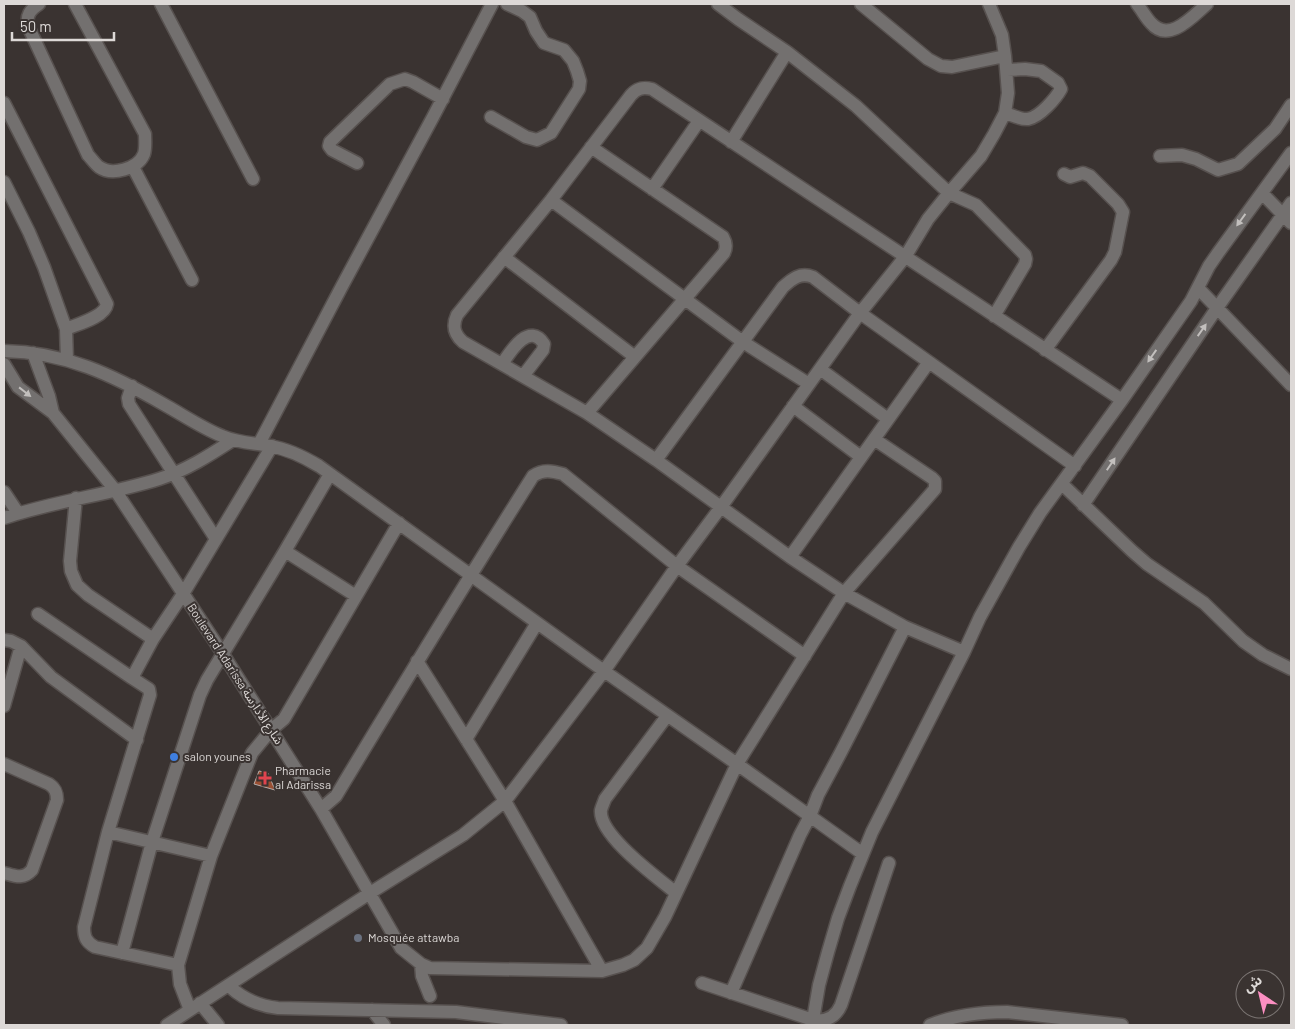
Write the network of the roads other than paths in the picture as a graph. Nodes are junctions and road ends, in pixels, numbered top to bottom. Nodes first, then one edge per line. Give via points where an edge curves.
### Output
1 (39, 4) edge
2 (75, 4) edge
3 (161, 4) edge
4 (492, 4) edge
5 (507, 4) edge
6 (718, 4) edge
7 (861, 4) edge
8 (989, 4) edge
9 (1137, 4) edge
10 (1207, 4) edge
11 (787, 52) junction
12 (1006, 56) junction
13 (1007, 70) junction
14 (443, 98) junction
15 (4, 103) edge
16 (1291, 105) edge
17 (1005, 113) junction
18 (491, 117) dead end
19 (700, 121) junction
20 (731, 142) junction
21 (591, 147) junction
22 (1291, 153) edge
23 (1160, 156) dead end
24 (357, 164) dead end
25 (133, 166) junction
26 (1064, 174) dead end
27 (253, 179) dead end
28 (4, 182) edge
29 (652, 189) junction
30 (949, 193) junction
31 (1262, 193) junction
32 (551, 200) junction
33 (1291, 203) edge
34 (1287, 218) edge
35 (504, 257) junction
36 (905, 257) junction
37 (192, 280) dead end
38 (1198, 288) junction
39 (685, 299) junction
40 (1217, 308) junction
41 (860, 312) junction
42 (994, 316) junction
43 (66, 329) junction
44 (743, 342) junction
45 (4, 350) edge
46 (1045, 350) junction
47 (33, 353) junction
48 (635, 357) junction
49 (67, 360) junction
50 (929, 362) junction
51 (4, 364) edge
52 (502, 364) junction
53 (820, 369) junction
54 (523, 376) junction
55 (809, 384) junction
56 (1291, 385) edge
57 (132, 386) junction
58 (1122, 400) junction
59 (793, 406) junction
60 (53, 412) junction
61 (587, 413) junction
62 (888, 419) junction
63 (874, 439) junction
64 (233, 440) junction
65 (259, 444) junction
66 (272, 446) junction
67 (861, 457) junction
68 (656, 460) junction
69 (1075, 466) junction
70 (173, 473) junction
71 (330, 474) junction
72 (1062, 484) junction
73 (115, 490) junction
74 (4, 492) edge
75 (76, 498) junction
76 (1084, 505) junction
77 (721, 507) junction
78 (18, 513) junction
79 (4, 518) edge
80 (399, 523) junction
81 (216, 539) junction
82 (285, 551) junction
83 (790, 557) junction
84 (677, 566) junction
85 (470, 575) junction
86 (844, 593) junction
87 (183, 594) junction
88 (356, 596) junction
89 (38, 614) dead end
90 (537, 623) junction
91 (905, 627) junction
92 (153, 639) junction
93 (4, 640) edge
94 (21, 646) junction
95 (964, 652) junction
96 (223, 654) junction
97 (805, 656) junction
98 (417, 661) junction
99 (1291, 670) edge
100 (604, 671) junction
101 (132, 678) junction
102 (4, 706) edge
103 (667, 716) junction
104 (272, 730) junction
105 (466, 739) junction
106 (136, 740) junction
107 (4, 764) edge
108 (737, 764) junction
109 (505, 801) junction
110 (322, 809) junction
111 (810, 816) junction
112 (108, 832) junction
113 (152, 842) junction
114 (863, 854) junction
115 (212, 856) junction
116 (890, 863) dead end
117 (4, 873) edge
118 (370, 893) junction
119 (676, 893) junction
120 (122, 953) junction
121 (421, 964) junction
122 (178, 966) junction
123 (602, 971) junction
124 (702, 984) dead end
125 (229, 986) junction
126 (731, 993) junction
127 (430, 996) dead end
128 (195, 1006) junction
129 (372, 1010) junction
130 (813, 1020) junction
131 (167, 1025) edge
132 (218, 1025) edge
133 (384, 1025) edge
134 (561, 1025) edge
135 (930, 1025) edge
136 (1122, 1025) edge

1 - 25 street via 27,18 28,26 88,154 107,171
2 - 25 street via 144,134 144,154
3 - 27 street
4 - 14 street
5 - 18 street via 530,18 544,43 564,50 573,61 580,81 579,89 551,133 537,140
6 - 11 street
7 - 12 street via 941,66 952,67
8 - 12 street via 1002,35
9 - 10 street via 1152,25 1162,31 1176,29
11 - 20 street
11 - 30 street via 856,106
12 - 13 street
13 - 17 street
13 - 17 street via 1040,71 1058,83 1061,89 1040,114 1029,119
14 - 24 street via 405,78 390,84 330,142 332,150
14 - 65 street
15 - 43 street via 107,304 98,316
16 - 23 street via 1275,129 1238,164 1218,170 1182,155
17 - 30 street via 981,156
19 - 20 street
19 - 21 street via 652,89 638,89
19 - 29 street
20 - 36 street
21 - 29 street
21 - 32 street
22 - 31 street
25 - 37 street
26 - 46 street via 1070,177 1083,173 1090,176 1123,212 1116,252
28 - 43 street via 44,267
29 - 39 street via 726,243 724,253
30 - 36 street via 928,219
30 - 42 street via 976,205 1025,255 1026,264
31 - 34 street
31 -> 38 street via 1209,266
32 - 35 street
32 - 39 street
33 - 34 street
34 - 40 street
35 - 48 street
35 - 52 street via 457,315 454,327 463,342
36 - 41 street
36 - 42 street
38 - 40 street
38 -> 58 street
39 - 44 street
39 - 48 street
40 - 56 street
76 -> 40 street
41 - 44 street via 813,277 801,275 783,287
41 - 50 street
41 - 53 street
42 - 46 street
43 - 49 street
44 - 55 street
44 - 68 street
45 - 47 street
46 - 58 street
47 - 49 street
47 - 60 street, Boulevard Adarissa شارع الأدارسة
48 - 61 street
49 - 57 street
50 - 62 street
50 - 69 street
51 -> 60 street, Boulevard Adarissa شارع الأدارسة via 18,387
52 - 54 street
52 - 54 street via 523,338 528,336 542,340 543,350
53 - 55 street
53 - 62 street
54 - 61 street
55 - 59 street
57 - 64 street
57 - 70 street via 128,401
58 - 69 street
59 - 67 street
59 - 77 street
60 - 73 street, Boulevard Adarissa شارع الأدارسة
61 - 68 street
62 - 63 street
63 - 67 street
63 - 86 street via 932,478 935,489
64 - 65 street
64 - 70 street
65 - 66 street
66 - 71 street via 308,460
66 - 81 street
67 - 83 street
68 - 77 street
69 - 72 street
70 - 73 street
70 - 81 street
71 - 80 street
71 - 82 street
72 - 76 street
72 - 95 street via 1019,547
73 - 75 street
73 - 87 street, Boulevard Adarissa شارع الأدارسة
74 - 78 street
75 - 78 street
75 - 92 street via 70,562 76,585
76 - 99 street via 1132,551 1204,603 1243,641
77 - 83 street
77 - 84 street
78 - 79 street
80 - 85 street
80 - 88 street
81 - 87 street
82 - 88 street
82 - 96 street
83 - 86 street
84 - 85 street via 563,474 545,471 534,476
84 - 97 street
84 - 100 street
85 - 90 street
85 - 98 street
86 - 91 street
86 - 97 street
87 - 92 street
87 - 96 street, Boulevard Adarissa شارع الأدارسة
88 - 104 street via 284,719
89 - 101 street
90 - 100 street
90 - 105 street
91 - 95 street
91 - 111 street
92 - 101 street
93 - 94 street
94 - 102 street
94 - 106 street via 51,677
95 - 114 street
96 - 104 street, Boulevard Adarissa شارع الأدارسة
96 - 113 street via 200,695
97 - 108 street
98 - 105 street
98 - 110 street via 336,796
100 - 103 street
100 - 109 street
101 - 106 street via 149,689 150,695
103 - 108 street
103 - 119 street via 605,798 601,810 603,822 612,836 638,863
104 - 110 street, Boulevard Adarissa شارع الأدارسة
104 - 115 street via 252,753
105 - 109 street
106 - 112 street
107 - 117 street via 52,786 57,800 32,870 19,877
108 - 111 street
108 - 119 street
109 - 118 street via 463,835
109 - 123 street
110 - 118 street, Boulevard Adarissa شارع الأدارسة
111 - 114 street
111 - 126 street
112 - 113 street
112 - 120 street via 84,934 95,947
113 - 115 street
113 - 120 street
114 - 130 street via 832,935
115 - 122 street
116 - 130 street via 839,1010 825,1020
118 - 121 street, Boulevard Adarissa شارع الأدارسة via 401,948
118 - 125 street
119 - 123 street via 647,948 634,960
120 - 122 street
121 - 123 street via 430,968
121 - 127 street
122 - 128 street via 180,984
124 - 126 street
125 - 128 street
125 - 129 street via 246,999 267,1007
126 - 130 street
128 - 131 street
128 - 132 street
129 - 133 street
129 - 134 street via 456,1012
135 - 136 street via 988,1012

